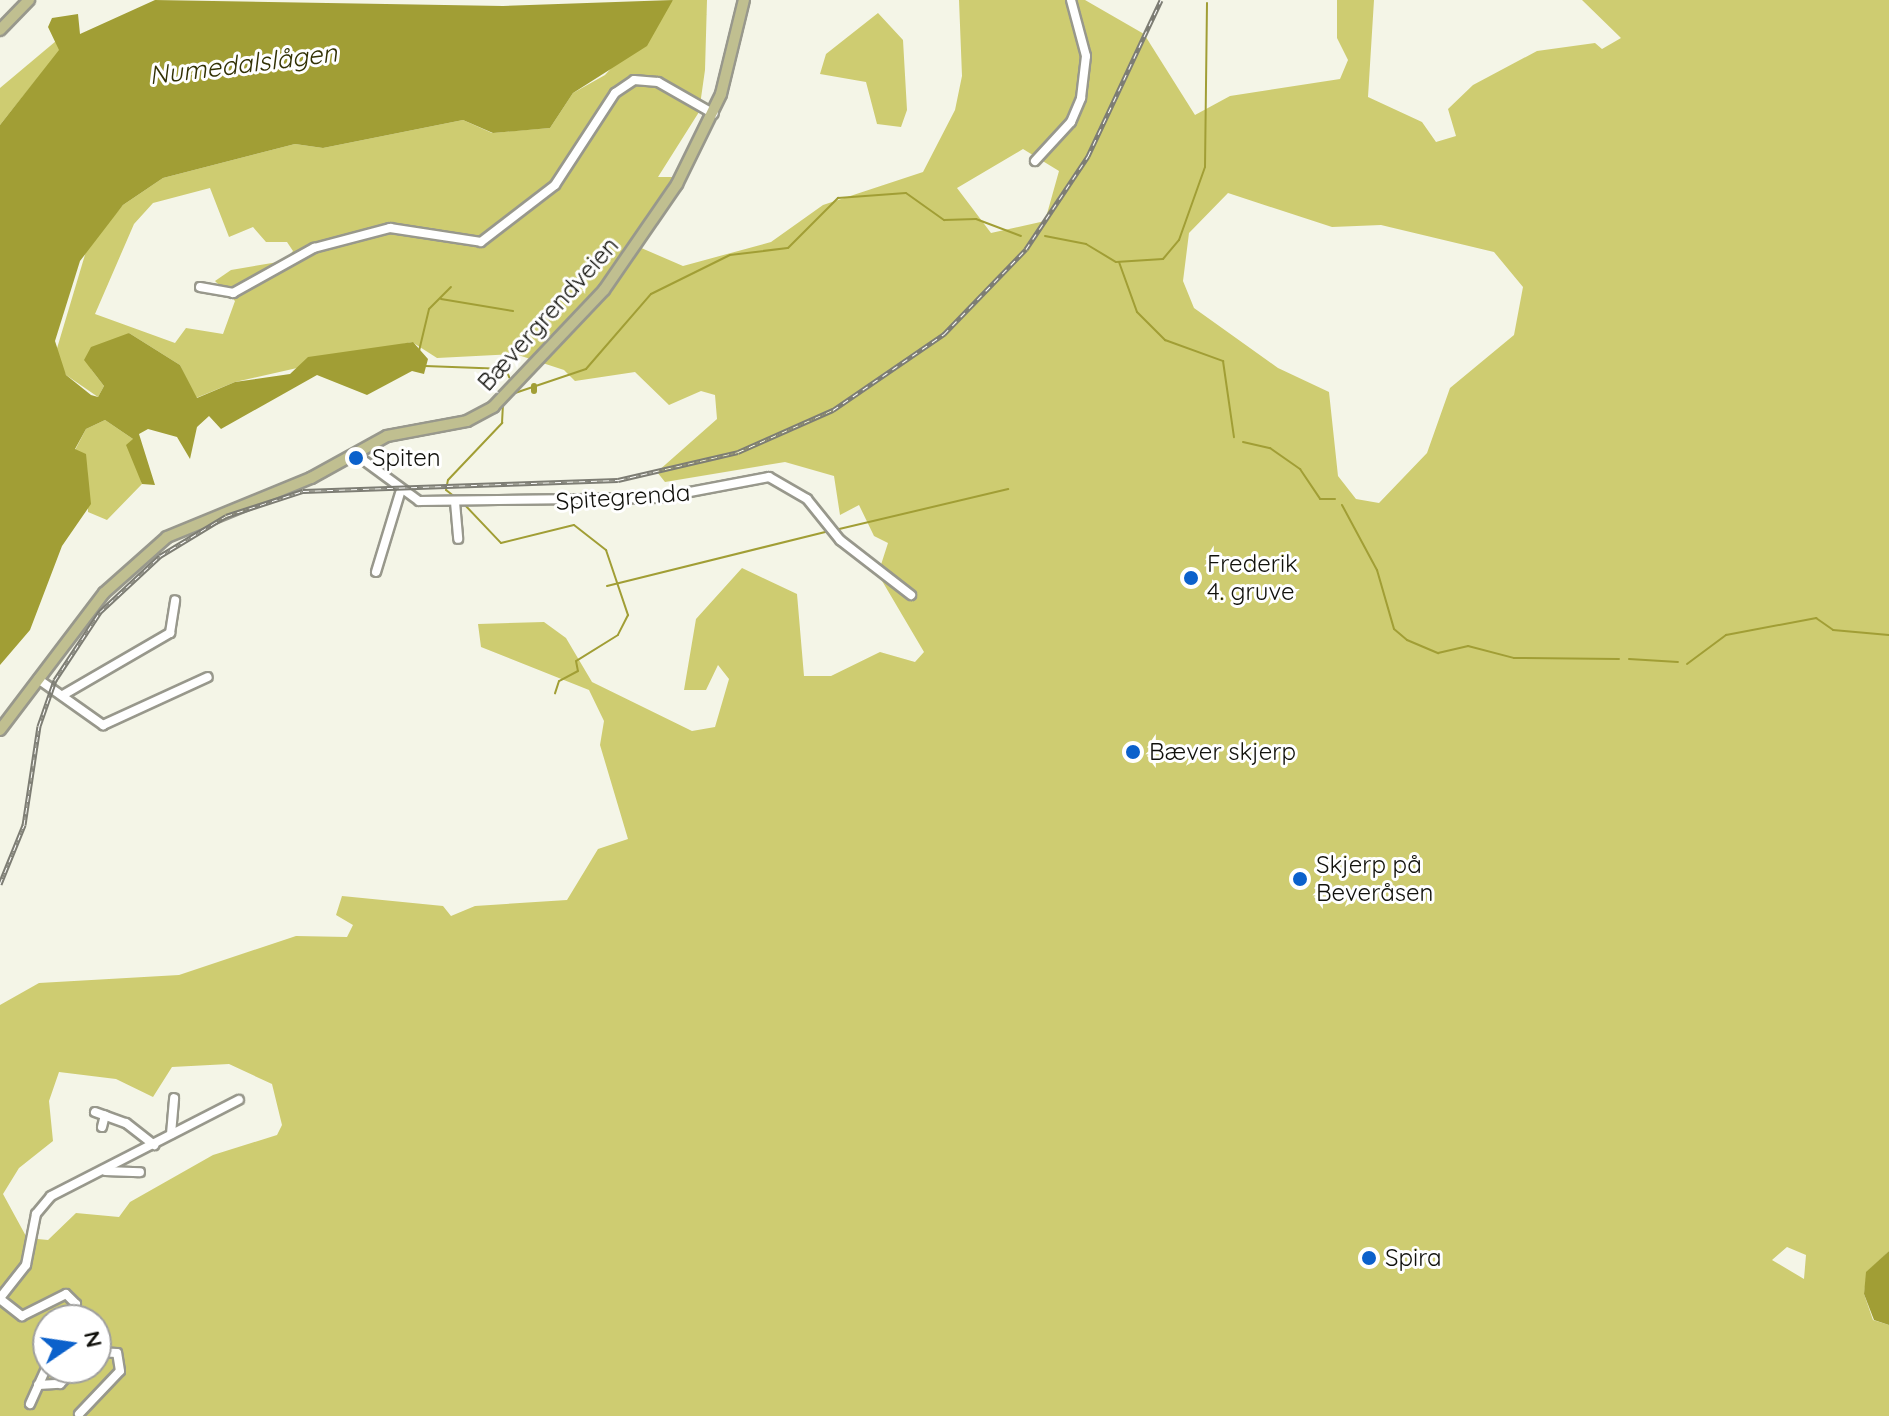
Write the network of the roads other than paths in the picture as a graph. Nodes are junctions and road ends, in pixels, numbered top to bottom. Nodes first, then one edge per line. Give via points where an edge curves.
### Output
1 (29, 0) edge
2 (744, 0) edge
3 (1071, 0) edge
4 (0, 30) edge
5 (714, 114) junction
6 (1035, 161) dead end
7 (200, 287) dead end
8 (355, 454) junction
9 (400, 493) junction
10 (455, 502) junction
11 (458, 539) dead end
12 (376, 572) dead end
13 (911, 595) dead end
14 (175, 600) dead end
15 (208, 677) dead end
16 (38, 679) junction
17 (63, 695) junction
18 (0, 730) edge
19 (174, 1098) dead end
20 (239, 1100) dead end
21 (95, 1112) dead end
22 (105, 1115) junction
23 (102, 1127) dead end
24 (171, 1134) junction
25 (154, 1145) junction
26 (105, 1170) junction
27 (140, 1172) dead end
28 (0, 1298) edge
29 (46, 1304) edge
30 (76, 1304) edge
31 (32, 1311) edge
32 (112, 1353) edge
33 (112, 1379) edge
34 (60, 1384) edge
35 (108, 1384) edge
36 (38, 1385) joint
37 (30, 1404) dead end
38 (79, 1414) dead end

1 - 4 main road
2 - 5 main road, Bævergrendveien
3 - 6 street via 1086,56 1081,98 1071,122
5 - 7 street via 658,82 634,80 615,93 555,185 481,242 390,228 314,248 233,293
5 - 8 main road, Bævergrendveien via 614,277 493,407 467,421 405,430
8 - 9 street via 387,473
8 - 16 main road, Bævergrendveien via 167,537 104,593
9 - 10 street, Spitegrenda
9 - 12 street
10 - 11 street
10 - 13 street, Spitegrenda via 658,498 769,477 807,499 840,540
14 - 17 street via 170,633
15 - 17 street via 106,725
16 - 17 street
16 - 18 main road, Bævergrendveien
19 - 24 street
20 - 24 street
21 - 22 street
22 - 23 street
22 - 25 street
24 - 25 street
25 - 26 street
26 - 27 street
26 - 28 street via 43,1204 26,1265
28 - 31 street via 22,1316
29 - 30 street via 66,1294
32 - 33 street via 117,1353 120,1371
34 - 36 street
35 - 38 street
36 - 37 street

